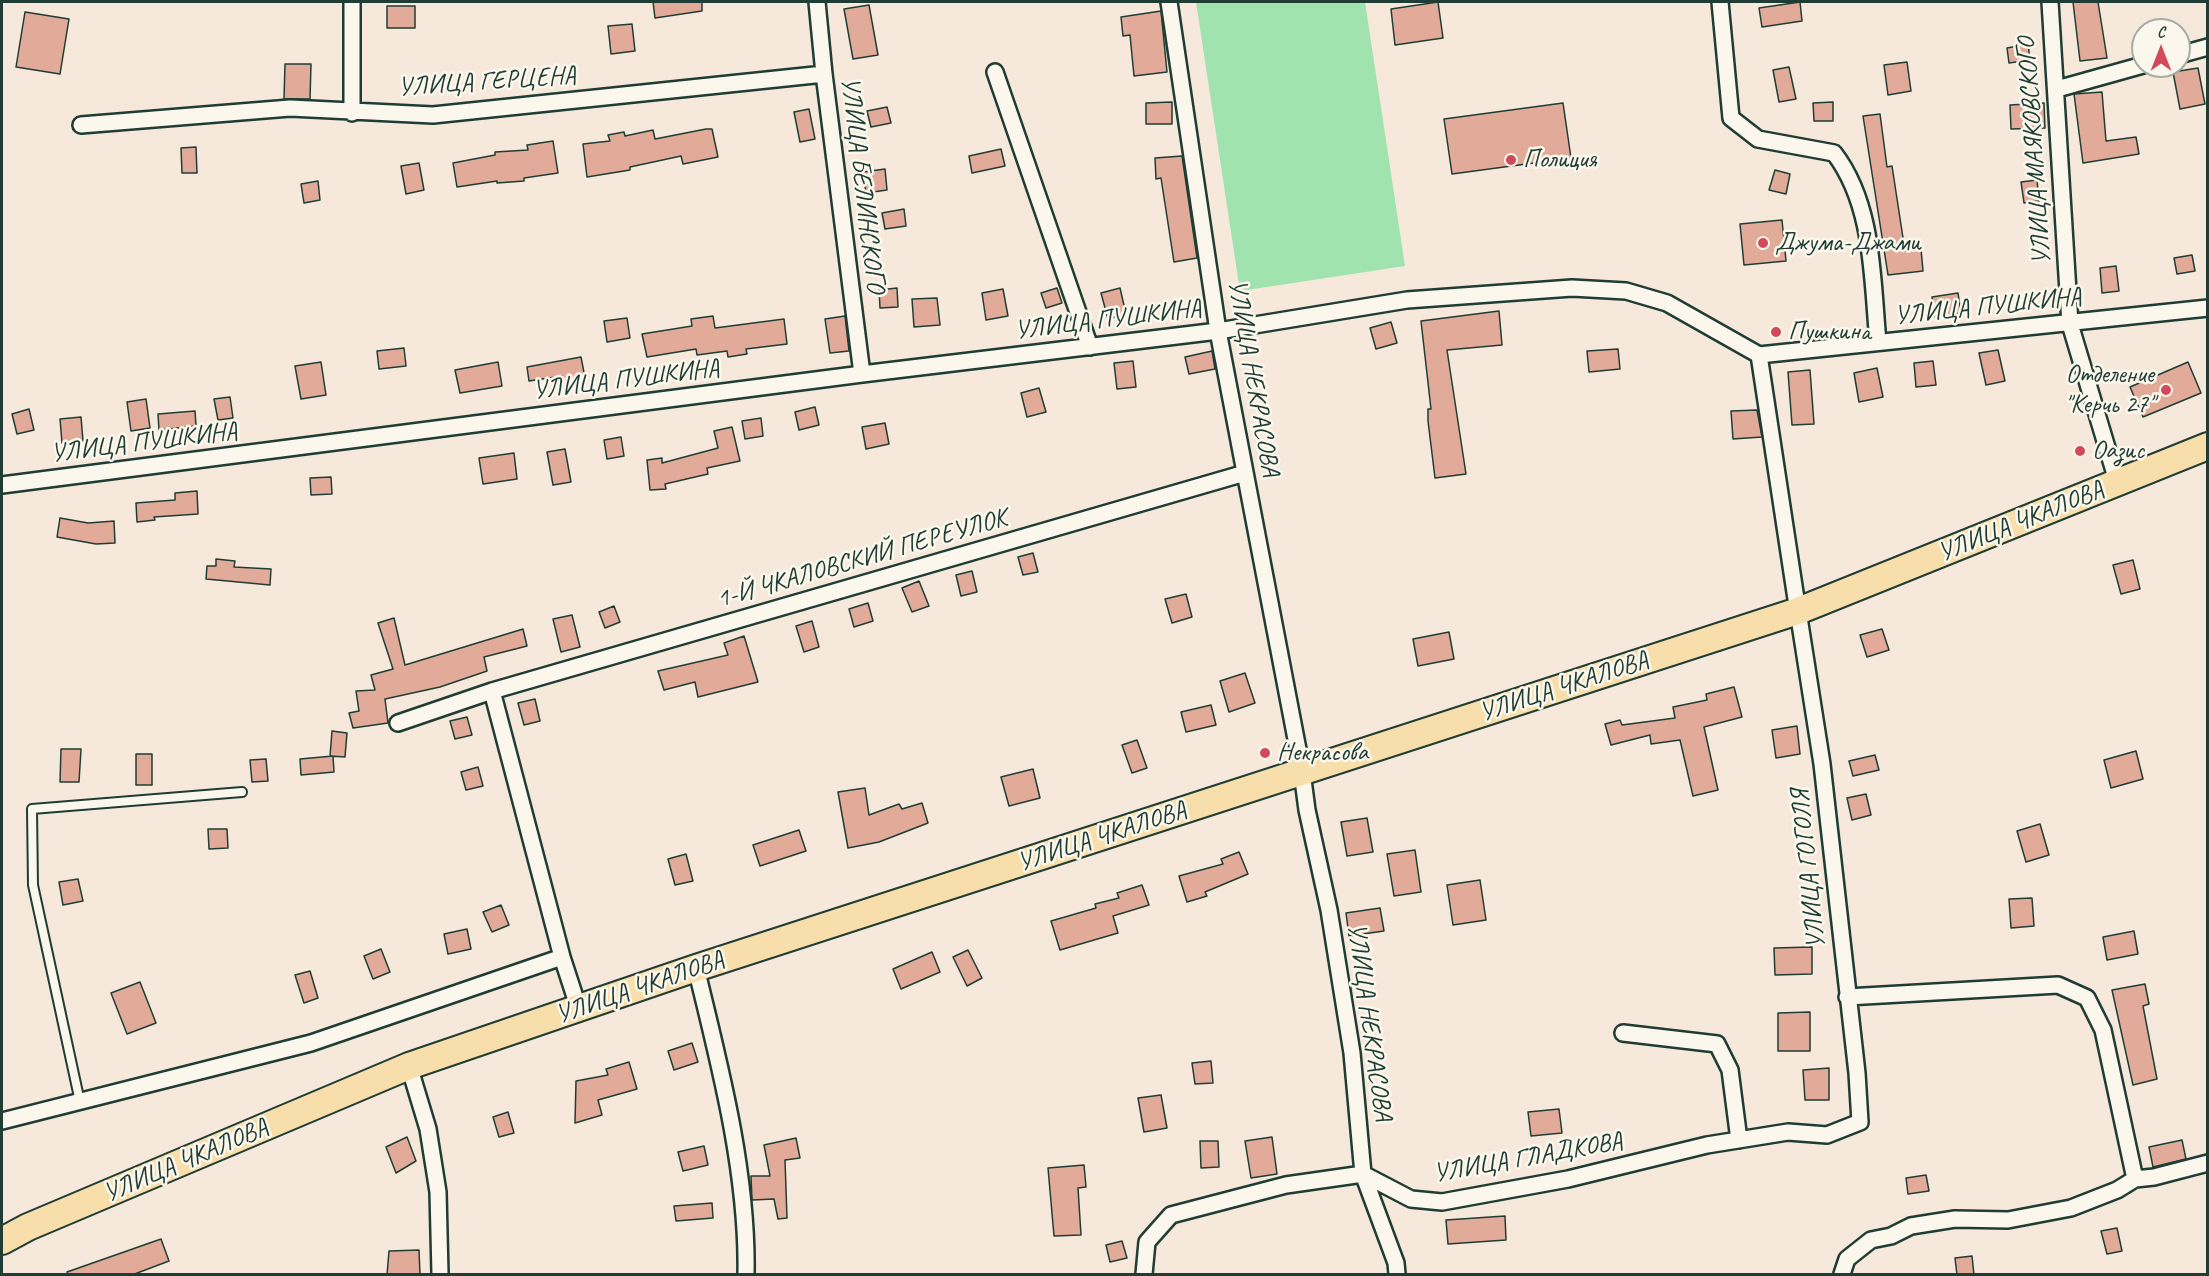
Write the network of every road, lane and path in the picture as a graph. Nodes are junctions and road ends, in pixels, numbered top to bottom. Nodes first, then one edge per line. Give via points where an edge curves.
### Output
1 (352, 2) edge
2 (817, 2) edge
3 (1169, 2) edge
4 (1720, 2) edge
5 (2050, 2) edge
6 (2208, 47) edge
7 (2191, 52) edge
8 (2131, 68) edge
9 (995, 72) dead end
10 (824, 75) junction
11 (2057, 89) junction
12 (352, 113) junction
13 (81, 125) dead end
14 (2208, 308) edge
15 (2070, 324) junction
16 (1218, 331) junction
17 (1878, 342) junction
18 (1090, 346) junction
19 (1759, 355) junction
20 (862, 374) junction
21 (2208, 433) edge
22 (2208, 446) edge
23 (1245, 473) junction
24 (2117, 477) junction
25 (2, 486) edge
26 (1797, 605) junction
27 (492, 691) junction
28 (398, 723) dead end
29 (1301, 766) junction
30 (242, 792) dead end
31 (562, 957) junction
32 (694, 962) junction
33 (1847, 997) junction
34 (577, 1003) junction
35 (1623, 1033) dead end
36 (406, 1060) junction
37 (80, 1102) junction
38 (2, 1121) edge
39 (1860, 1122) joint
40 (1739, 1140) junction
41 (2208, 1163) edge
42 (1363, 1174) junction
43 (2135, 1179) junction
44 (2, 1228) edge
45 (2, 1241) edge
46 (440, 1275) edge
47 (746, 1275) edge
48 (1144, 1275) edge
49 (1397, 1275) edge
50 (1842, 1275) edge

1 - 12 street
2 - 10 street, УЛИЦА БЕЛИНСКОГО
3 - 16 street, УЛИЦА НЕКРАСОВА
4 - 17 street via 1731,118 1758,140 1834,153 1859,198
5 - 11 street, УЛИЦА МАЯКОВСКОГО
6 - 7 street
8 - 11 street
9 - 18 street
10 - 12 street, УЛИЦА ГЕРЦЕНА via 433,115
10 - 20 street, УЛИЦА БЕЛИНСКОГО
11 - 15 street, УЛИЦА МАЯКОВСКОГО
12 - 13 street, УЛИЦА ГЕРЦЕНА via 290,108
14 - 15 street, УЛИЦА ПУШКИНА
15 - 17 street, УЛИЦА ПУШКИНА
15 - 24 street, УЛИЦА МАЯКОВСКОГО
16 - 18 street, УЛИЦА ПУШКИНА
16 - 19 street, УЛИЦА ПУШКИНА via 1407,300 1572,288 1626,291 1667,303
16 - 23 street, УЛИЦА НЕКРАСОВА
17 - 19 street, УЛИЦА ПУШКИНА
18 - 20 street, УЛИЦА ПУШКИНА
19 - 26 street, УЛИЦА ГОГОЛЯ
20 - 25 street, УЛИЦА ПУШКИНА
21 - 24 main road, УЛИЦА ЧКАЛОВА
22 - 24 main road, УЛИЦА ЧКАЛОВА
23 - 27 street, 1-Й ЧКАЛОВСКИЙ ПЕРЕУЛОК
23 - 29 street, УЛИЦА НЕКРАСОВА
24 - 26 main road, УЛИЦА ЧКАЛОВА
26 - 29 main road, УЛИЦА ЧКАЛОВА
26 - 33 street, УЛИЦА ГОГОЛЯ via 1822,764
27 - 28 street, 1-Й ЧКАЛОВСКИЙ ПЕРЕУЛОК
27 - 31 street
29 - 32 main road, УЛИЦА ЧКАЛОВА
29 - 42 street, УЛИЦА НЕКРАСОВА via 1350,1042
30 - 37 lane via 32,809 33,885
31 - 34 street
31 - 37 street via 311,1043
32 - 34 main road, УЛИЦА ЧКАЛОВА
32 - 47 street via 733,1135
33 - 39 street, УЛИЦА ГОГОЛЯ
33 - 43 street via 2058,985 2087,998 2103,1030
34 - 36 main road, УЛИЦА ЧКАЛОВА
35 - 40 street via 1717,1044 1730,1070
36 - 44 main road, УЛИЦА ЧКАЛОВА
36 - 45 main road, УЛИЦА ЧКАЛОВА
36 - 46 street via 428,1129 438,1192
37 - 38 street
39 - 40 street, УЛИЦА ГЛАДКОВА via 1827,1135 1788,1132
40 - 42 street, УЛИЦА ГЛАДКОВА via 1569,1179 1442,1202 1411,1199
41 - 43 street
42 - 48 street via 1286,1185 1171,1215 1147,1242
42 - 49 street, УЛИЦА НЕКРАСОВА
43 - 50 street via 2071,1208 2008,1220 1955,1219 1911,1226 1871,1240 1847,1259

